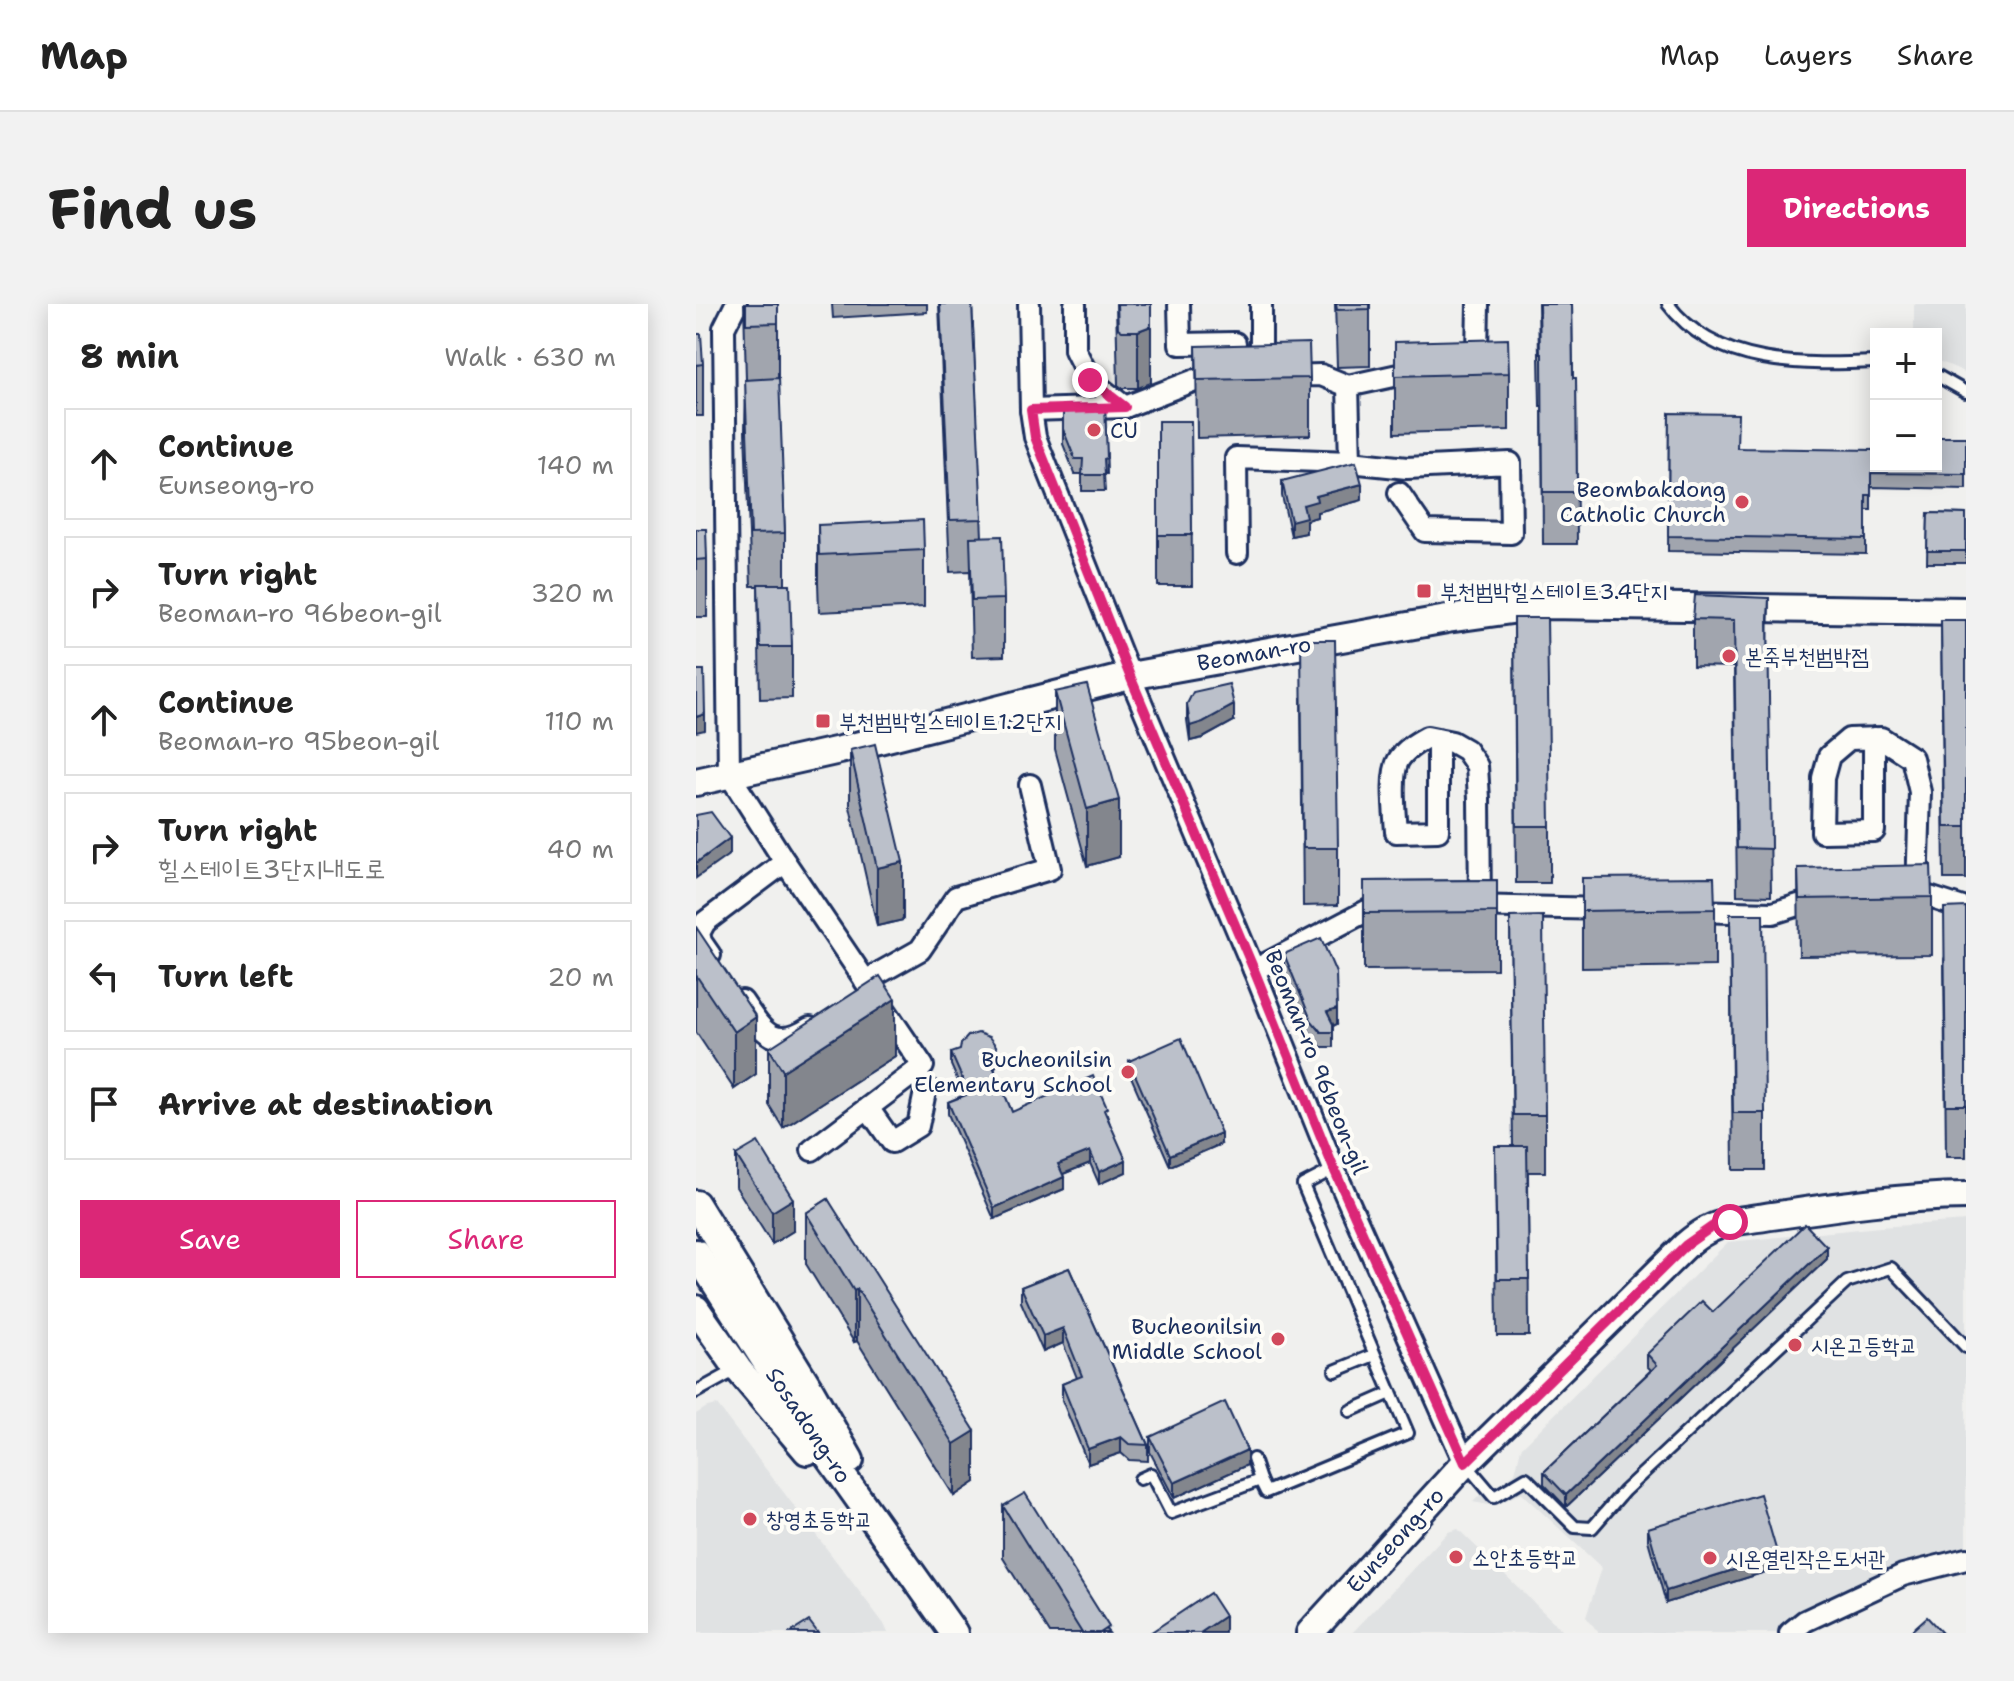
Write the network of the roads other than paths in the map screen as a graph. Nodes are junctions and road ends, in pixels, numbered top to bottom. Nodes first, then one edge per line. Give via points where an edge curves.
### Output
1 (736, 304) edge
2 (1029, 304) edge
3 (1075, 304) edge
4 (1179, 304) edge
5 (1261, 304) edge
6 (1478, 304) edge
7 (1668, 304) edge
8 (1235, 343) edge
9 (1870, 362) edge
10 (1261, 377) junction
11 (1942, 378) edge
12 (1348, 386) junction
13 (1966, 392) edge
14 (1125, 407) junction
15 (1031, 410) junction
16 (1350, 462) junction
17 (1399, 493) dead end
18 (1237, 553) dead end
19 (1966, 611) edge
20 (1130, 676) junction
21 (1874, 738) junction
22 (1438, 739) junction
23 (729, 774) junction
24 (696, 782) edge
25 (1030, 785) dead end
26 (785, 862) junction
27 (1917, 893) junction
28 (1888, 894) edge
29 (1845, 895) edge
30 (1406, 906) edge
31 (1451, 906) edge
32 (1480, 906) junction
33 (1619, 909) edge
34 (1966, 909) edge
35 (1665, 910) edge
36 (1254, 970) junction
37 (863, 987) junction
38 (831, 1013) edge
39 (914, 1073) junction
40 (868, 1108) junction
41 (812, 1150) dead end
42 (1334, 1169) junction
43 (1966, 1196) edge
44 (696, 1204) edge
45 (696, 1253) edge
46 (696, 1309) edge
47 (1966, 1347) edge
48 (1374, 1355) junction
49 (738, 1369) junction
50 (1335, 1371) dead end
51 (696, 1392) edge
52 (1391, 1393) junction
53 (1350, 1411) dead end
54 (1253, 1459) dead end
55 (1465, 1463) junction
56 (1140, 1479) dead end
57 (1260, 1480) junction
58 (1966, 1559) edge
59 (914, 1575) junction
60 (954, 1633) edge
61 (1310, 1633) edge
62 (1790, 1633) edge

1 - 23 street via 724,328
2 - 15 street, Beoman-ro 96beon-gil
3 - 14 street via 1075,350 1090,380
4 - 8 street via 1180,344
5 - 10 street
6 - 12 street via 1477,352 1454,363
7 - 9 lane via 1696,331 1729,349 1767,360
10 - 12 street via 1321,375
10 - 14 street via 1195,380
11 - 13 lane
12 - 16 street
14 - 15 street
15 - 20 street, Beoman-ro 96beon-gil via 1035,437
16 - 17 street via 1407,468 1510,463 1511,533 1425,531
16 - 18 street via 1236,458
19 - 20 street, Beoman-ro via 1546,605
20 - 23 street, Beoman-ro
20 - 36 street, Beoman-ro 96beon-gil
21 - 21 street via 1849,739 1829,756 1822,832 1874,831
21 - 27 street via 1912,758 1920,792
22 - 22 street via 1419,741 1397,763 1396,832 1438,831
22 - 32 street via 1466,750 1477,766
23 - 24 street, Beoman-ro
23 - 26 street
25 - 37 street via 1050,869 956,897 920,950
26 - 37 street
26 - 38 street via 705,922 701,942 761,1030 792,1038
27 - 28 street
27 - 34 street
29 - 35 street via 1773,913
30 - 36 street via 1376,906
31 - 32 street
32 - 33 street
36 - 42 street, Beoman-ro 96beon-gil
37 - 39 street via 923,1066
39 - 40 street
39 - 40 street via 926,1087 918,1126 892,1142
40 - 41 street
42 - 48 lane via 1303,1185
42 - 55 street, Beoman-ro 96beon-gil
43 - 55 street, Eunseong-ro via 1887,1199 1713,1226 1686,1245
44 - 59 street via 809,1388
45 - 59 street, Sosadong-ro via 807,1426
46 - 49 street
47 - 55 lane via 1891,1268 1847,1282 1624,1491 1592,1528 1575,1527 1526,1478 1494,1497
48 - 50 lane
48 - 52 lane
49 - 51 lane
49 - 59 street
52 - 53 lane
52 - 57 lane via 1408,1433 1266,1492
54 - 57 lane
55 - 61 street, Eunseong-ro
56 - 57 lane via 1151,1474 1171,1513
58 - 62 street via 1903,1575
59 - 60 street, Sosadong-ro

